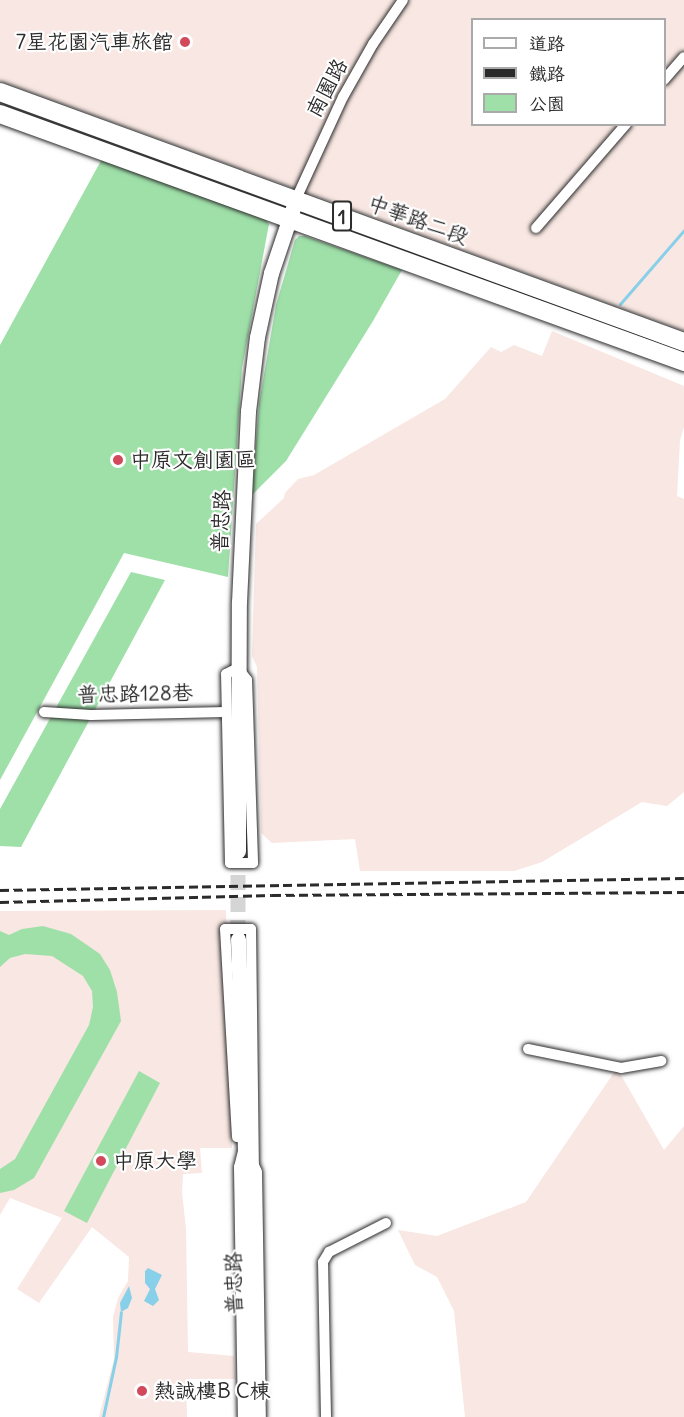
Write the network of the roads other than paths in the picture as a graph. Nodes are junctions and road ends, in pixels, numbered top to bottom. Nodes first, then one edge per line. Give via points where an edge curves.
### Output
1 (403, 0) edge
2 (684, 57) edge
3 (666, 78) edge
4 (0, 92) edge
5 (0, 114) edge
6 (624, 126) edge
7 (296, 199) junction
8 (287, 219) junction
9 (536, 228) dead end
10 (684, 342) edge
11 (684, 362) edge
12 (238, 668) junction
13 (44, 712) dead end
14 (226, 712) junction
15 (238, 851) tunnel mouth
16 (238, 939) tunnel mouth
17 (528, 1049) dead end
18 (661, 1061) dead end
19 (247, 1169) junction
20 (386, 1223) dead end
21 (244, 1417) edge
22 (258, 1417) edge
23 (326, 1417) edge

1 - 7 street, 南園路 via 343,97
2 - 3 street
4 - 7 main road, 中華路二段 / 1
5 - 8 main road, 中華路二段 / 1
6 - 9 street
7 - 8 street, 普忠路
7 - 10 main road, 中華路二段 / 1
8 - 11 main road, 中華路二段 / 1
8 - 12 street, 普忠路 via 257,338 248,411
12 - 14 street via 226,674
12 - 14 street via 248,680 253,863 230,863
12 - 15 street, 普忠路
13 - 14 street, 普忠路128巷
16 - 19 street, 普忠路
17 - 18 street via 621,1068
19 - 19 street via 251,929 225,929
19 - 21 street, 普忠路
19 - 22 street, 普忠路
20 - 23 street via 329,1252 324,1262

